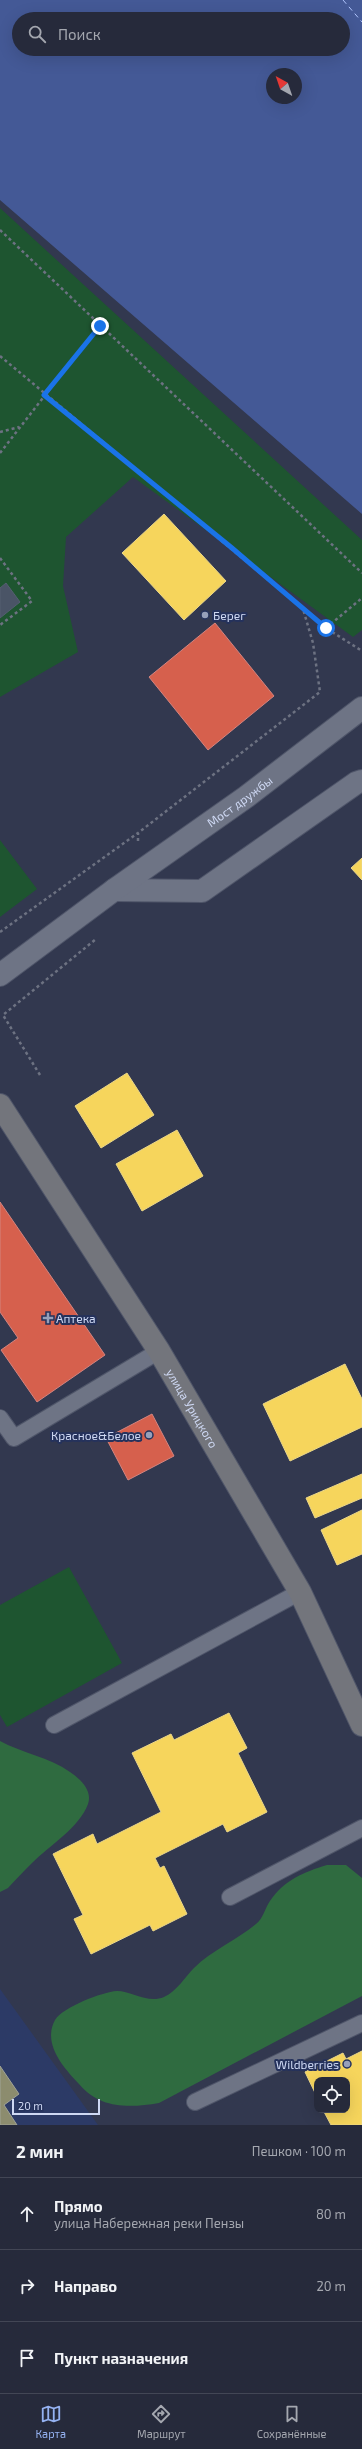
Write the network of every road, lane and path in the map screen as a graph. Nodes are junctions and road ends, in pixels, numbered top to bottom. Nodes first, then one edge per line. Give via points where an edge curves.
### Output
1 (0, 230) edge
2 (100, 326) junction
3 (0, 356) edge
4 (44, 395) junction
5 (19, 426) junction
6 (0, 432) edge
7 (0, 453) edge
8 (0, 558) edge
9 (362, 573) edge
10 (362, 598) edge
11 (303, 609) junction
12 (0, 624) edge
13 (326, 628) junction
14 (362, 651) edge
15 (362, 708) edge
16 (362, 781) edge
17 (138, 833) junction
18 (135, 876) junction
19 (114, 890) junction
20 (78, 916) junction
21 (0, 932) edge
22 (0, 975) edge
23 (40, 1075) dead end
24 (0, 1105) edge
25 (159, 1351) junction
26 (0, 1418) edge
27 (300, 1592) junction
28 (54, 1725) dead end
29 (362, 1725) edge
30 (362, 1828) edge
31 (230, 1898) dead end
32 (362, 2023) edge
33 (195, 2102) dead end

1 - 2 path
2 - 4 path
2 - 9 path
3 - 4 path
4 - 5 path
4 - 11 path
5 - 6 path
5 - 7 path
8 - 12 path via 32,601
10 - 13 path
11 - 13 path
11 - 17 path via 313,643 320,692
13 - 14 path
15 - 18 street, Мост дружбы via 246,797
16 - 19 street via 202,891
17 - 18 path
17 - 21 path
18 - 19 street, Мост дружбы
19 - 20 street, Мост дружбы
20 - 22 street, Мост дружбы
20 - 23 path via 96,939 2,1015
24 - 25 main road, улица Урицкого
25 - 26 lane via 14,1438
25 - 27 main road, улица Урицкого
27 - 28 lane
27 - 29 main road, улица Урицкого
30 - 31 lane
32 - 33 lane

